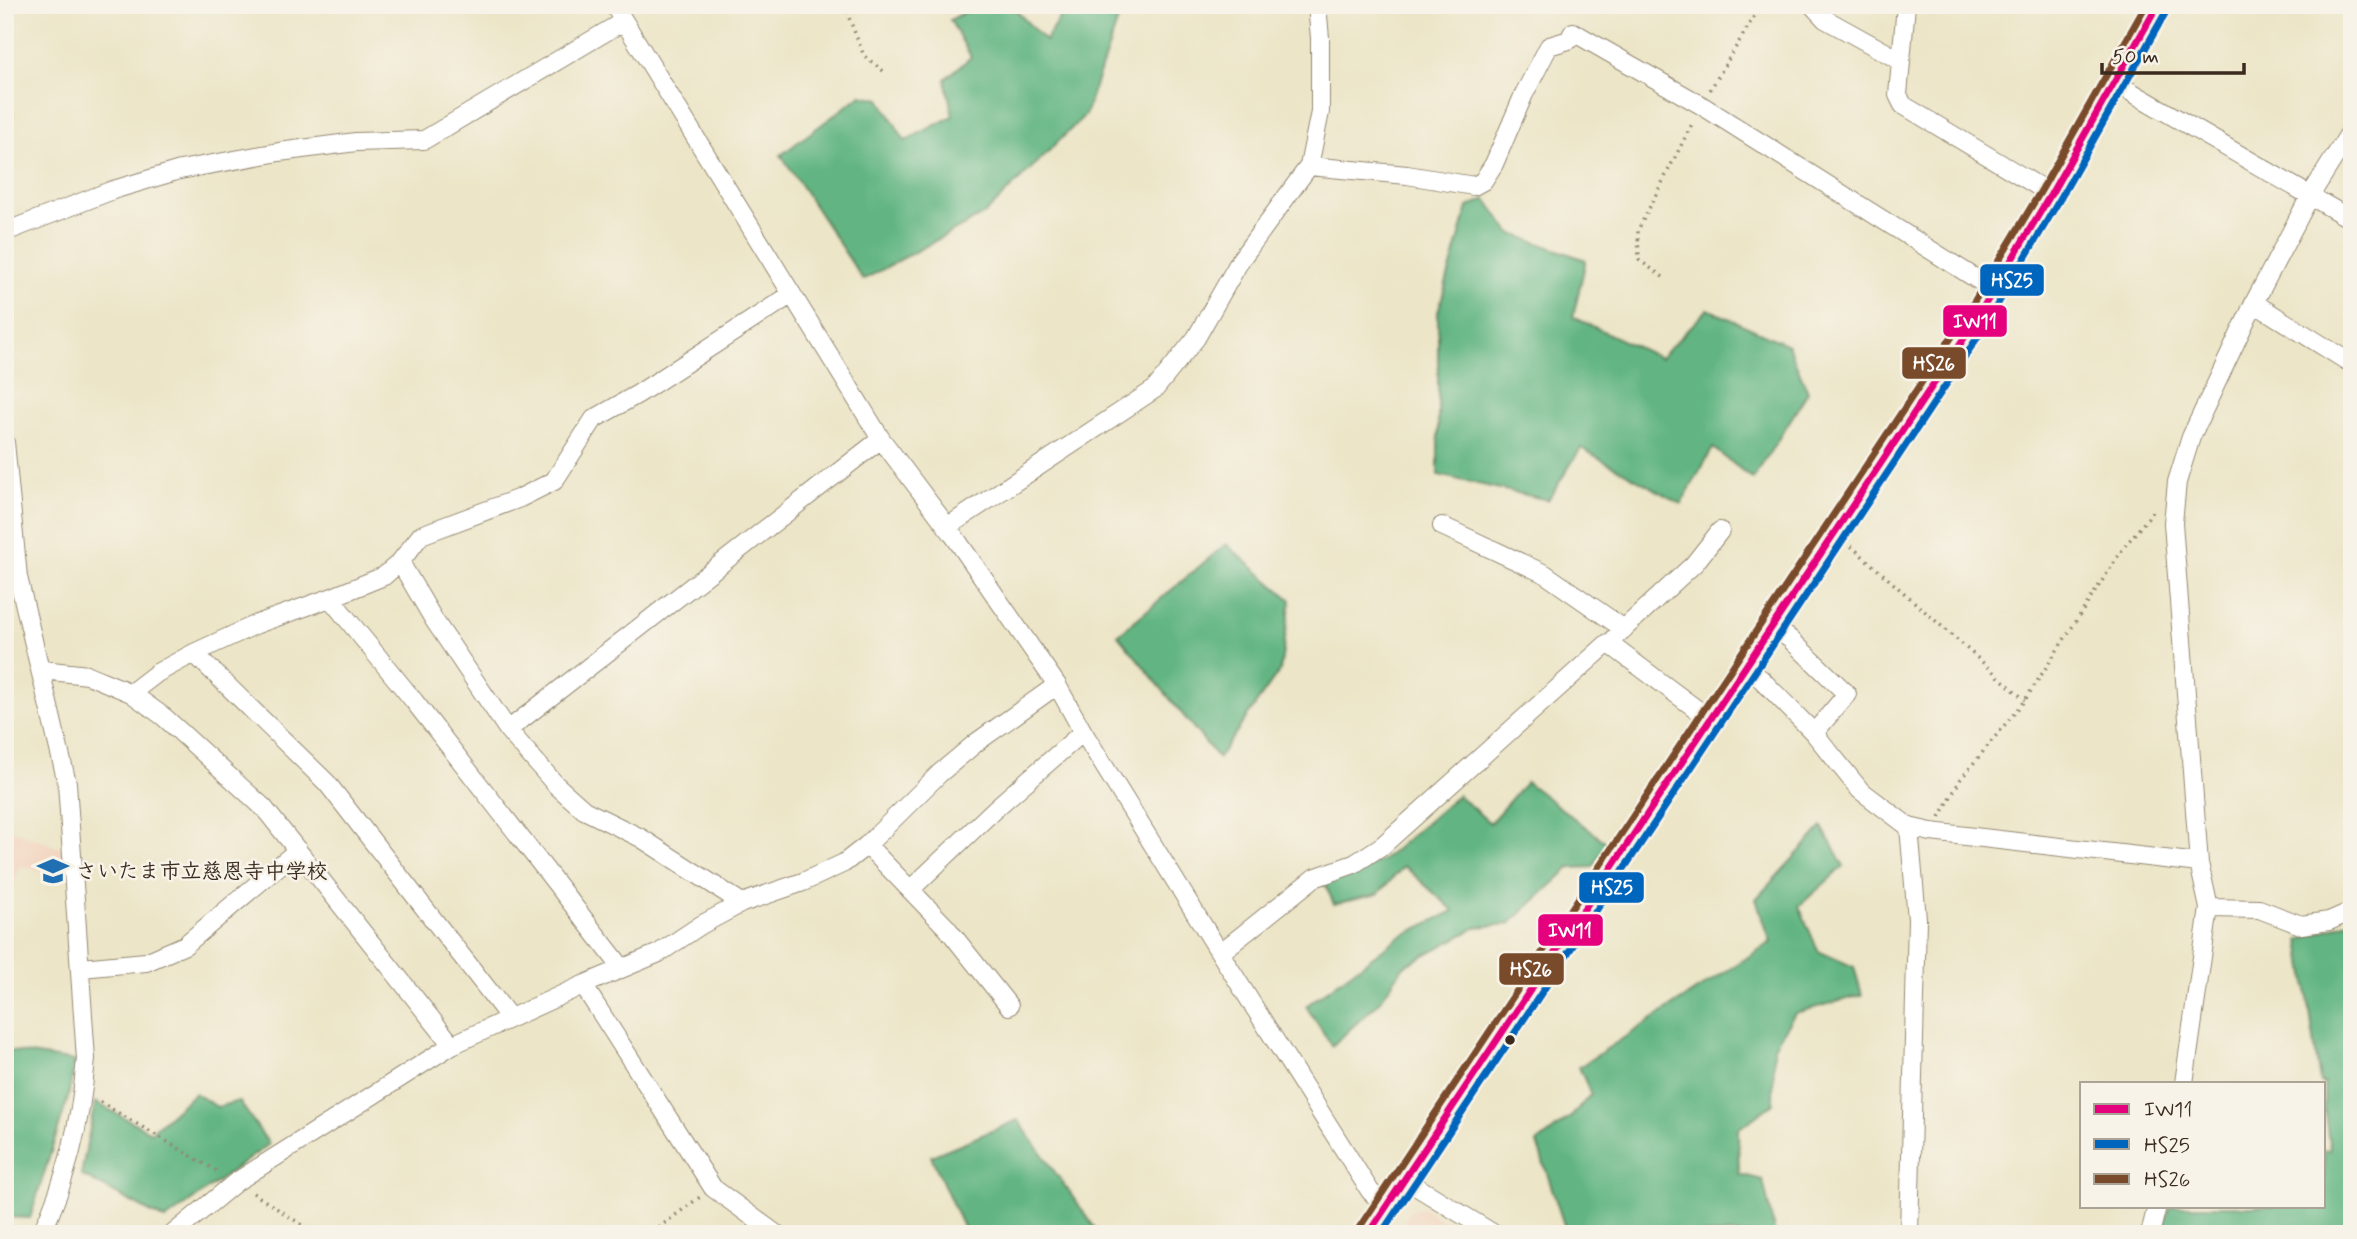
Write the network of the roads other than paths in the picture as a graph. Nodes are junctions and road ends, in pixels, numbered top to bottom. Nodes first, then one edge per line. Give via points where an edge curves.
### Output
1 (614, 5) edge
2 (1317, 5) edge
3 (1812, 5) edge
4 (1906, 5) edge
5 (2158, 5) edge
6 (624, 21) junction
7 (1901, 61) junction
8 (2114, 82) junction
9 (2352, 129) edge
10 (1308, 166) junction
11 (2051, 194) junction
12 (2310, 196) junction
13 (2352, 220) edge
14 (5, 232) edge
15 (1994, 290) junction
16 (792, 294) junction
17 (2254, 303) junction
18 (2352, 365) edge
19 (881, 439) junction
20 (5, 442) edge
21 (1442, 526) dead end
22 (947, 527) junction
23 (1720, 531) dead end
24 (400, 562) junction
25 (330, 598) junction
26 (1773, 628) junction
27 (1624, 629) junction
28 (1608, 643) junction
29 (194, 653) junction
30 (1746, 668) junction
31 (41, 670) junction
32 (1057, 685) junction
33 (131, 693) junction
34 (1712, 719) junction
35 (508, 730) junction
36 (1083, 732) junction
37 (1814, 733) junction
38 (1909, 827) junction
39 (867, 845) junction
40 (298, 850) junction
41 (2199, 863) junction
42 (910, 890) junction
43 (742, 903) junction
44 (2209, 908) junction
45 (2352, 911) edge
46 (1220, 953) junction
47 (80, 968) junction
48 (622, 968) junction
49 (583, 985) junction
50 (1009, 1006) dead end
51 (510, 1018) junction
52 (452, 1045) junction
53 (2185, 1082) edge
54 (1404, 1179) junction
55 (1386, 1207) junction
56 (2156, 1208) edge
57 (41, 1234) edge
58 (173, 1234) edge
59 (776, 1234) edge
60 (1368, 1234) edge
61 (1494, 1234) edge
62 (1909, 1234) edge
63 (2150, 1234) edge

1 - 6 street
2 - 10 street via 1320,112
3 - 7 street via 1825,19
4 - 7 street
5 - 8 main road
6 - 14 street via 424,140 356,142 180,170 113,190
6 - 16 street
7 - 11 street via 1898,95 1903,105
8 - 11 main road
8 - 12 street
9 - 12 street
10 - 15 street via 1474,186 1483,181 1508,135 1549,46 1569,40 1573,32 1701,105
10 - 22 street via 1241,259 1196,338 1155,389
11 - 15 main road
12 - 13 street
12 - 17 street
15 - 26 main road
16 - 19 street
16 - 24 street via 594,419 554,481 421,535
17 - 18 street
17 - 41 street via 2191,438 2176,482 2173,523
19 - 22 street
19 - 35 street
20 - 31 street via 18,577
21 - 27 street via 1545,574
22 - 32 street
23 - 27 street via 1694,564
24 - 25 street via 384,576
24 - 35 street via 433,620
25 - 29 street
25 - 48 street
26 - 30 main road
26 - 37 street via 1847,694
27 - 28 street
28 - 34 street
28 - 46 street via 1383,845 1354,864 1314,878
29 - 33 street
29 - 51 street via 327,783
30 - 34 main road
30 - 37 street
31 - 33 street via 88,675
31 - 47 street via 67,783
32 - 36 street
32 - 39 street via 958,758
33 - 40 street via 264,808
34 - 54 main road
35 - 43 street via 584,810 641,838
36 - 42 street
36 - 46 street
37 - 38 street via 1860,790
38 - 41 street
38 - 62 street via 1917,919
39 - 42 street
39 - 43 street via 844,863
40 - 47 street via 185,945 146,962
40 - 52 street
41 - 44 street
42 - 50 street
43 - 48 street via 659,953
44 - 45 street via 2259,909 2301,925
44 - 53 street
46 - 55 street via 1370,1191
47 - 57 street via 86,1059 83,1092 71,1154
48 - 49 street
49 - 51 street
49 - 59 street via 713,1188
51 - 52 street
52 - 58 street via 236,1182
54 - 55 main road
54 - 61 street
55 - 60 main road
56 - 63 street

